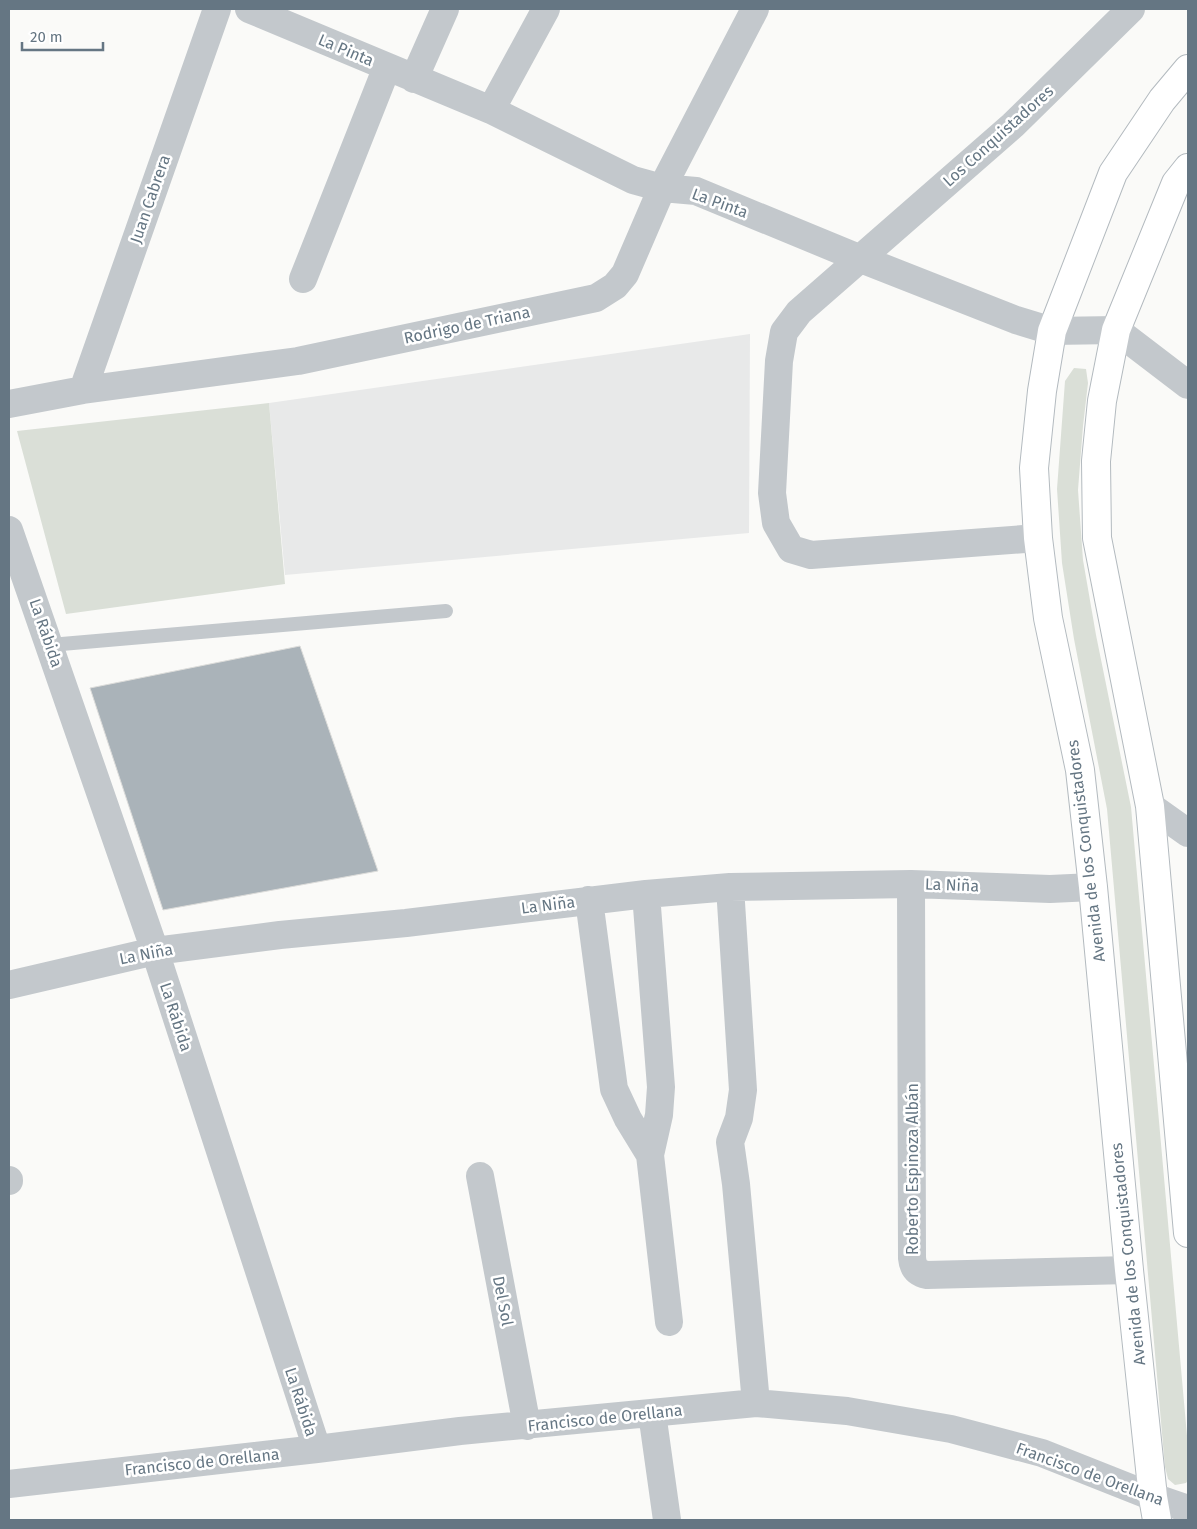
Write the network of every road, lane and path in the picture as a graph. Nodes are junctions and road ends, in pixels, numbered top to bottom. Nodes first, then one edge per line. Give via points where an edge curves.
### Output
1 (217, 9) edge
2 (445, 9) edge
3 (546, 9) edge
4 (755, 9) edge
5 (1132, 9) edge
6 (256, 10) edge
7 (387, 67) junction
8 (1188, 69) edge
9 (414, 79) junction
10 (491, 110) junction
11 (1188, 168) edge
12 (662, 188) junction
13 (860, 259) junction
14 (303, 279) dead end
15 (1116, 330) junction
16 (1052, 331) junction
17 (1188, 385) edge
18 (83, 390) junction
19 (9, 404) edge
20 (9, 530) edge
21 (1038, 538) junction
22 (14, 562) edge
23 (446, 611) dead end
24 (50, 645) junction
25 (1150, 806) junction
26 (1188, 833) edge
27 (911, 884) junction
28 (730, 887) junction
29 (1093, 887) junction
30 (646, 894) junction
31 (589, 900) junction
32 (155, 951) junction
33 (9, 985) edge
34 (650, 1155) junction
35 (480, 1176) dead end
36 (1188, 1233) edge
37 (1129, 1270) junction
38 (669, 1322) dead end
39 (756, 1403) junction
40 (652, 1412) junction
41 (527, 1426) junction
42 (317, 1450) junction
43 (9, 1484) edge
44 (1155, 1509) edge
45 (1188, 1509) edge
46 (667, 1520) edge

1 - 18 street, Juan Cabrera
2 - 9 street
3 - 10 street
4 - 12 street, Rodrigo de Triana
5 - 13 street, Los Conquistadores via 1013,125
6 - 7 street, La Pinta
7 - 9 street, La Pinta
7 - 14 street
8 - 16 main road, Avenida de los Conquistadores via 1162,100 1113,173
9 - 10 street, La Pinta
10 - 12 street, La Pinta via 633,180
11 - 15 main road via 1176,183
12 - 13 street, La Pinta via 696,191
12 - 18 street, Rodrigo de Triana via 625,274 615,286 596,298 298,361
13 - 16 street, La Pinta
13 - 21 street, Los Conquistadores via 799,312 784,332 779,361 772,493 776,523 791,548 811,555
15 - 16 street, La Pinta
15 - 17 street
15 - 25 main road via 1102,401 1096,461 1097,538
16 - 21 main road, Avenida de los Conquistadores via 1034,468
18 - 19 street, Rodrigo de Triana
20 - 22 street, La Rábida
21 - 29 main road, Avenida de los Conquistadores via 1048,618 1080,770
22 - 24 street, La Rábida
23 - 24 lane
24 - 32 street, La Rábida
25 - 26 street
25 - 36 main road
27 - 28 street, La Niña
27 - 29 street, La Niña
27 - 37 street, Roberto Espinoza Albán via 912,1258 916,1269 927,1275
28 - 30 street, La Niña
28 - 39 street via 743,1090 739,1118 730,1142
29 - 37 main road, Avenida de los Conquistadores
30 - 31 street, La Niña
30 - 34 street via 661,1087
31 - 32 street, La Niña
31 - 34 street via 614,1089
32 - 33 street, La Niña
32 - 42 street, La Rábida
34 - 38 street
35 - 41 street, Del Sol
37 - 44 main road, Avenida de los Conquistadores
39 - 40 street, Francisco de Orellana
39 - 44 street, Francisco de Orellana via 847,1411 951,1430 1042,1453
40 - 41 street, Francisco de Orellana
40 - 46 street
41 - 42 street, Francisco de Orellana via 460,1431
42 - 43 street, Francisco de Orellana
44 - 45 street, Francisco de Orellana

